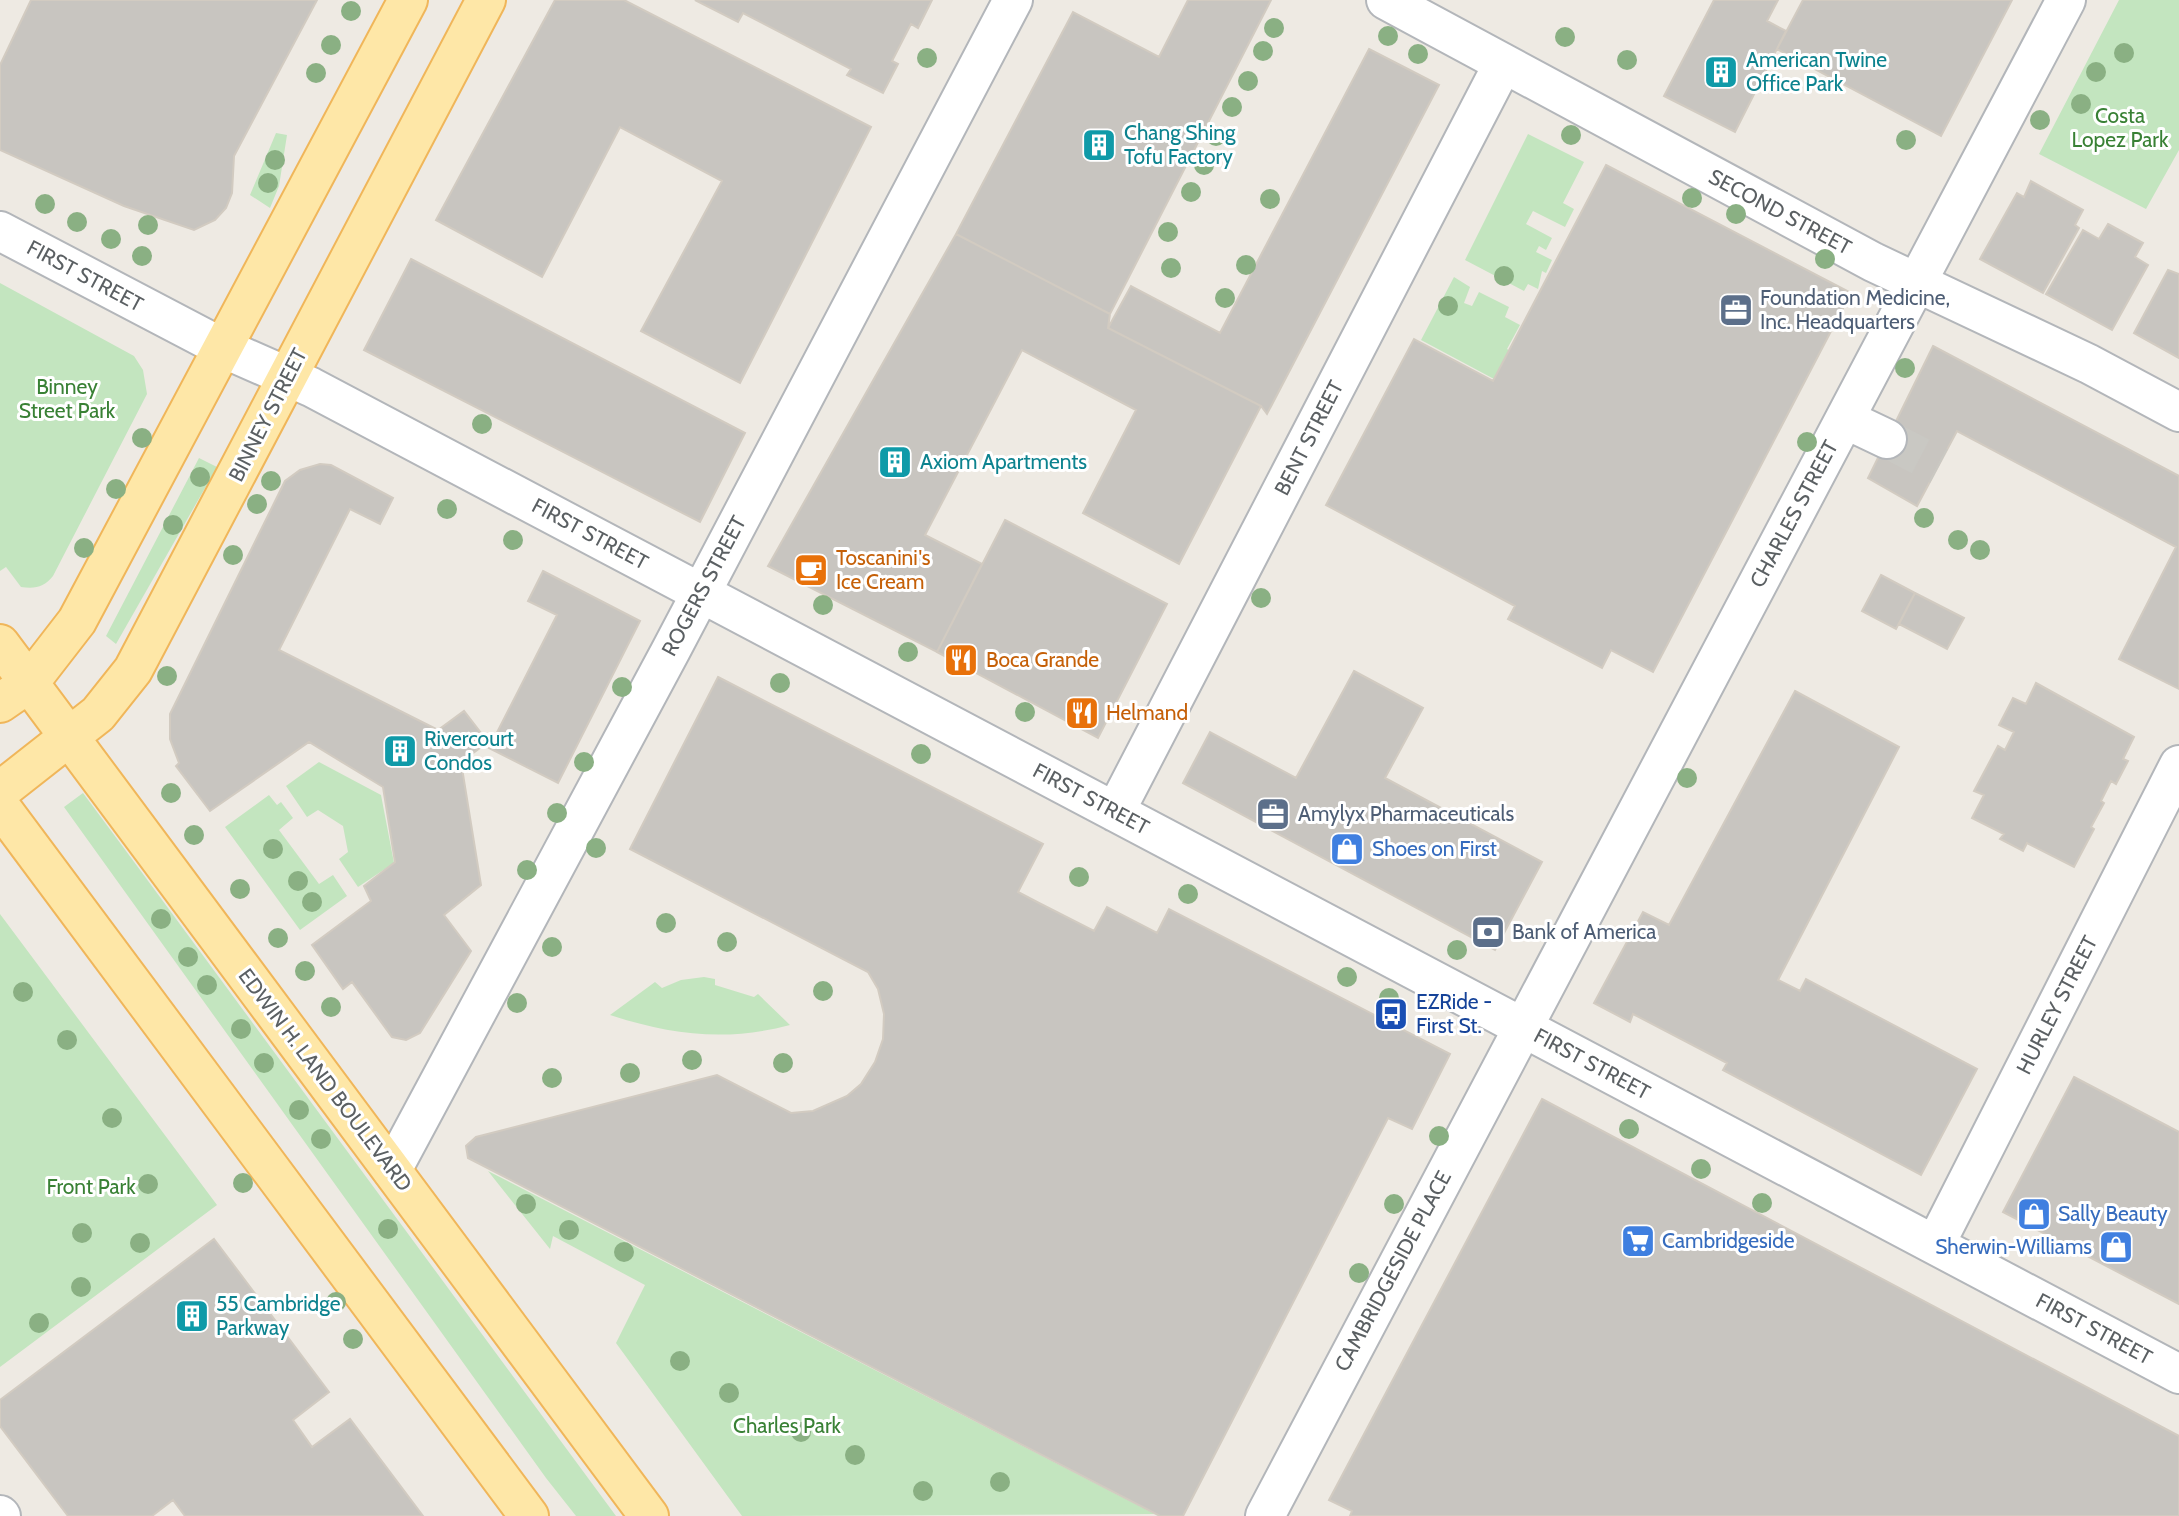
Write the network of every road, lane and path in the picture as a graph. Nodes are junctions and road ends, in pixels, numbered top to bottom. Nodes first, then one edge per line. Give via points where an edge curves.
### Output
1 (408, 0) edge
2 (486, 0) edge
3 (1013, 0) edge
4 (1386, 0) edge
5 (2066, 0) edge
6 (1503, 64) junction
7 (0, 231) edge
8 (1916, 283) junction
9 (225, 349) junction
10 (288, 376) junction
11 (2179, 412) edge
12 (1845, 419) junction
13 (1887, 439) tunnel mouth
14 (701, 592) junction
15 (0, 644) edge
16 (14, 693) edge
17 (69, 738) junction
18 (2179, 765) edge
19 (0, 791) edge
20 (0, 806) edge
21 (1115, 812) junction
22 (1523, 1027) junction
23 (392, 1170) junction
24 (1935, 1245) junction
25 (2179, 1374) edge
26 (529, 1516) edge
27 (649, 1516) edge
28 (1265, 1516) edge

1 - 9 main road
2 - 10 main road, BINNEY STREET
3 - 14 street, ROGERS STREET
4 - 6 street, SECOND STREET
5 - 8 street, CHARLES STREET
6 - 8 street, SECOND STREET
6 - 21 street, BENT STREET
7 - 9 street, FIRST STREET
8 - 11 street, SECOND STREET
8 - 12 street, CHARLES STREET
9 - 10 street, FIRST STREET
9 - 16 main road via 77,621 64,642
10 - 14 street, FIRST STREET
10 - 17 main road, BINNEY STREET via 133,670 111,700
12 - 13 street
12 - 22 street, CHARLES STREET
14 - 21 street, FIRST STREET
14 - 23 street, ROGERS STREET
15 - 16 main road, EDWIN H. LAND BOULEVARD
16 - 17 main road, EDWIN H. LAND BOULEVARD
17 - 19 main road, BINNEY STREET
17 - 23 main road, EDWIN H. LAND BOULEVARD
18 - 24 street, HURLEY STREET
20 - 26 main road
21 - 22 street, FIRST STREET
22 - 24 street, FIRST STREET
22 - 28 street, CAMBRIDGESIDE PLACE
23 - 27 main road, EDWIN H. LAND BOULEVARD
24 - 25 street, FIRST STREET

